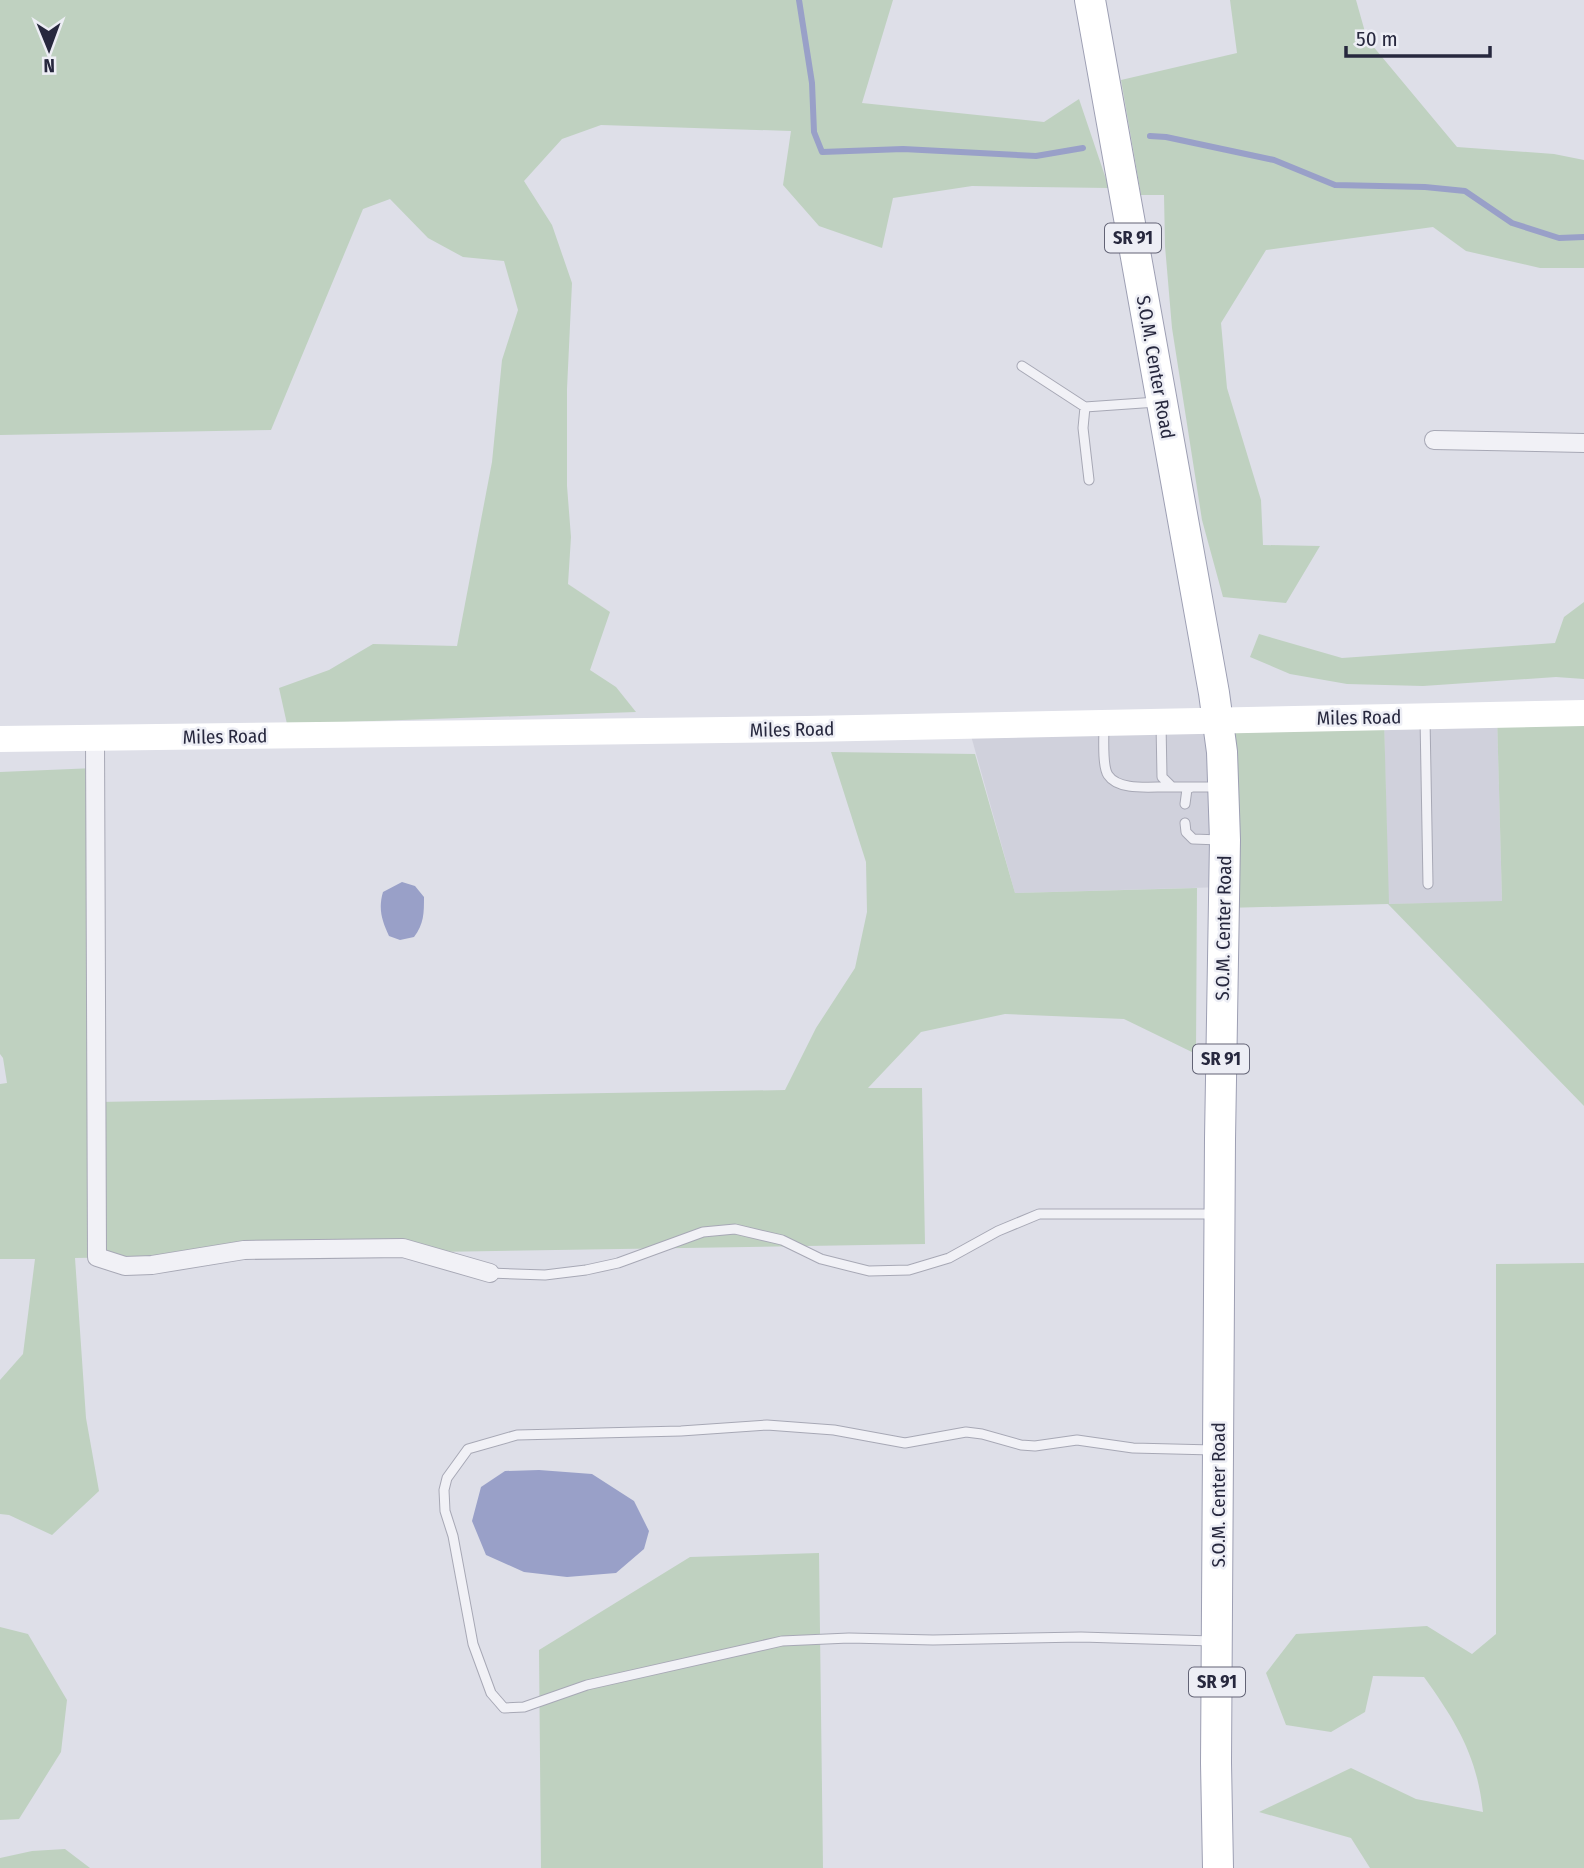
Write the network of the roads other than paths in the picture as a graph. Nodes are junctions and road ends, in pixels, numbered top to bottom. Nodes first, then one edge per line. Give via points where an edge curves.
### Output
1 (1090, 0) edge
2 (1021, 366) dead end
3 (1162, 401) junction
4 (1085, 407) junction
5 (1433, 440) dead end
6 (1584, 443) edge
7 (1089, 480) dead end
8 (1584, 713) edge
9 (1425, 716) junction
10 (1219, 720) junction
11 (1161, 721) junction
12 (1104, 723) junction
13 (94, 738) junction
14 (0, 740) edge
15 (1172, 787) junction
16 (1192, 787) junction
17 (1224, 787) junction
18 (1185, 804) dead end
19 (1185, 823) dead end
20 (1225, 840) junction
21 (1428, 884) dead end
22 (1220, 1214) junction
23 (490, 1273) joint
24 (1218, 1450) junction
25 (1217, 1641) junction
26 (1217, 1868) edge

1 - 3 main road, S.O.M. Center Road / SR 91
2 - 4 lane
3 - 4 lane
3 - 10 main road, S.O.M. Center Road / SR 91
4 - 7 lane
5 - 6 street
8 - 9 main road, Miles Road
9 - 10 main road, Miles Road
9 - 21 lane
10 - 11 main road, Miles Road
10 - 17 main road, S.O.M. Center Road / SR 91
11 - 12 main road, Miles Road
11 - 15 lane via 1162,777
12 - 13 main road, Miles Road
12 - 15 lane via 1108,775 1129,786
13 - 14 main road, Miles Road
13 - 23 street via 97,1257 125,1266 244,1250 403,1248
15 - 16 lane
16 - 17 lane
16 - 18 lane via 1187,789
17 - 20 main road, S.O.M. Center Road / SR 91
19 - 20 lane via 1193,839
20 - 22 main road, S.O.M. Center Road / SR 91
22 - 23 lane via 1039,1214 949,1258 909,1270 869,1271 821,1259 782,1240 735,1229 703,1233 586,1270 545,1275
22 - 24 main road, S.O.M. Center Road / SR 91
24 - 25 main road, S.O.M. Center Road / SR 91
24 - 25 lane via 1133,1448 1077,1440 1021,1446 966,1432 905,1443 834,1430 767,1425 517,1435 468,1449 444,1490 473,1644 491,1693 504,1708 524,1707 587,1685 782,1641 1081,1637
25 - 26 main road, S.O.M. Center Road / SR 91

